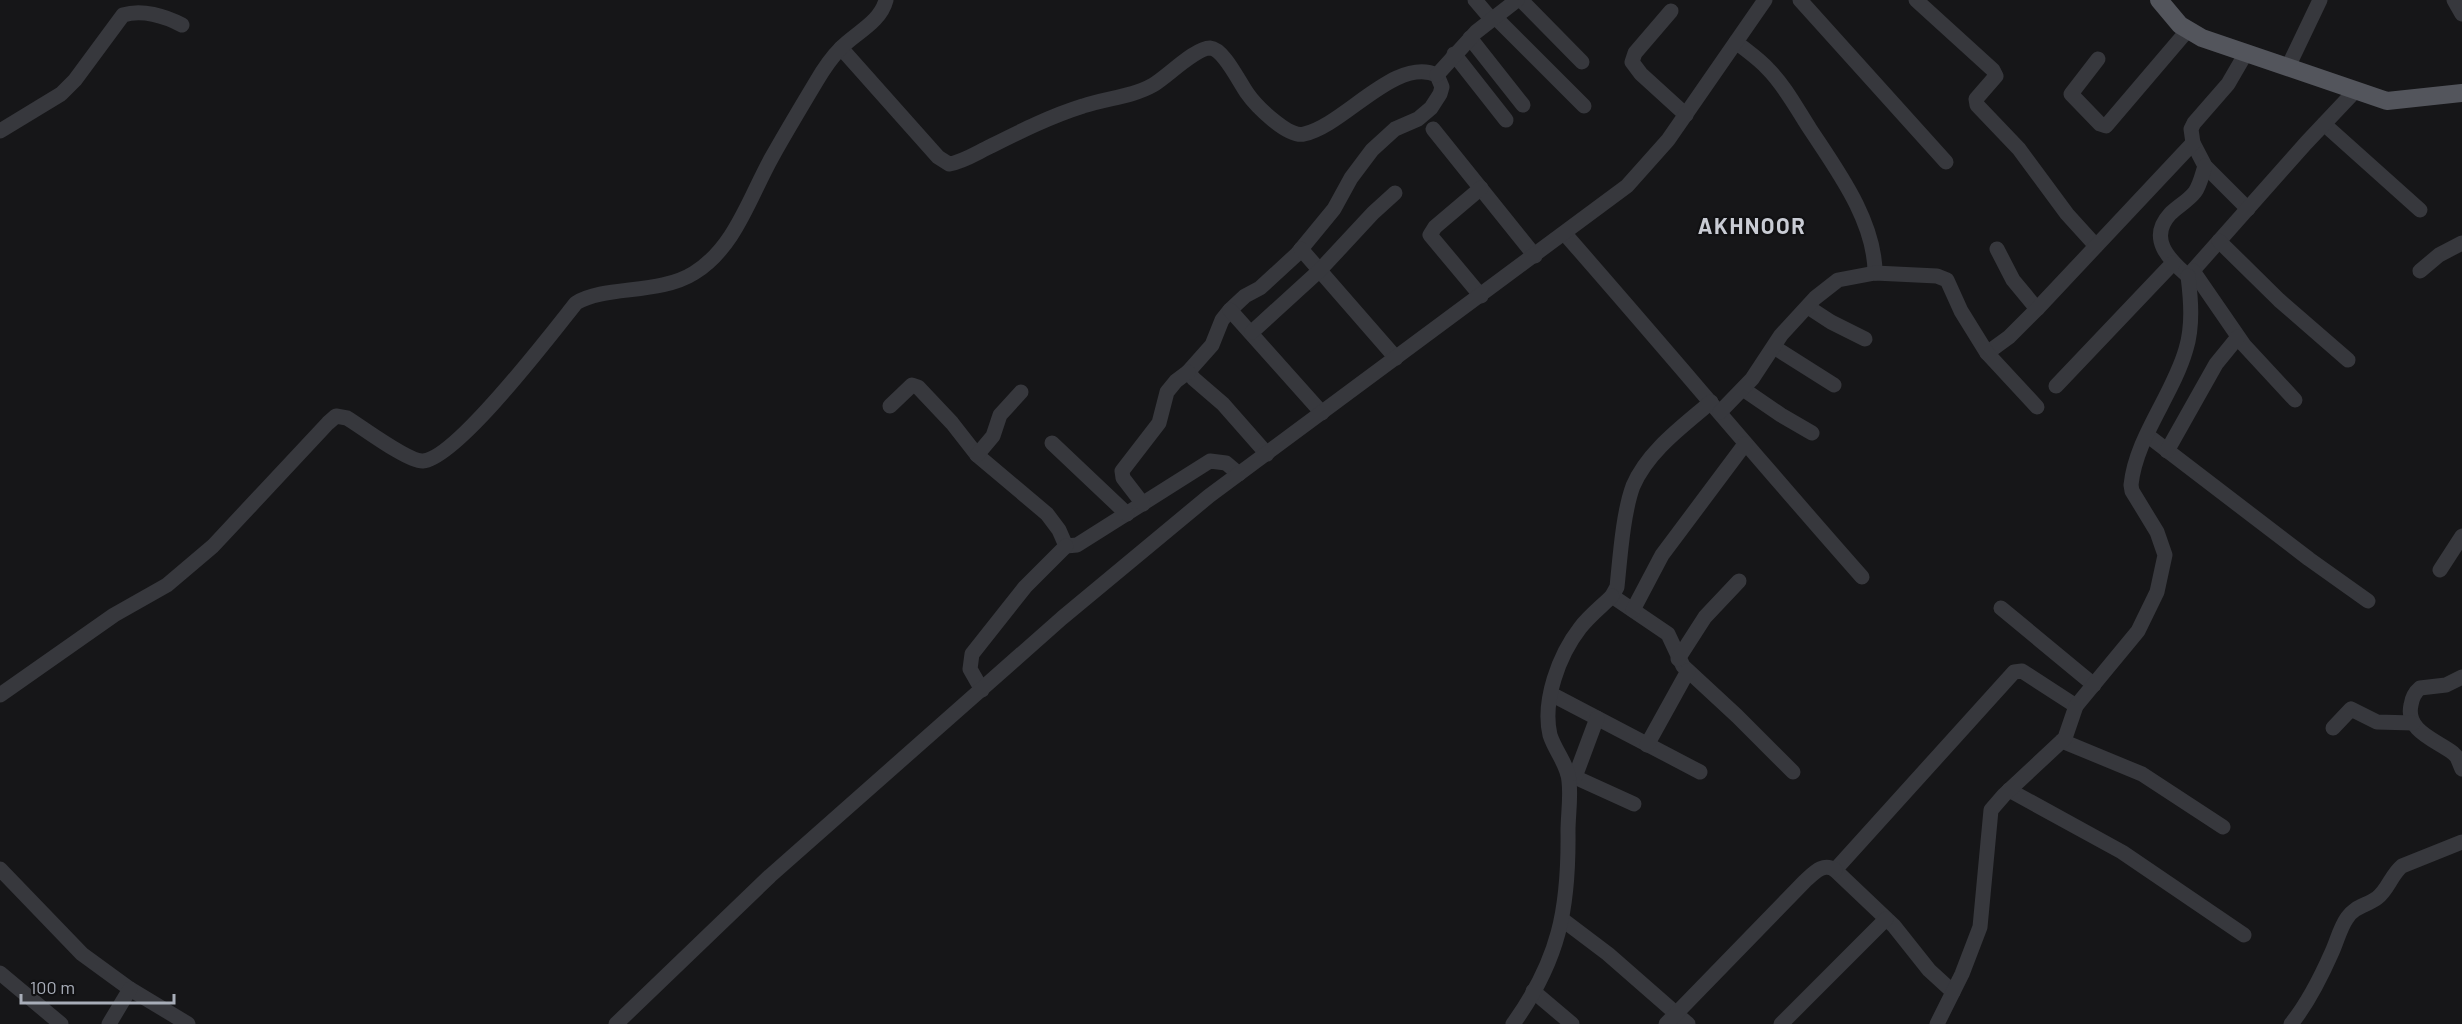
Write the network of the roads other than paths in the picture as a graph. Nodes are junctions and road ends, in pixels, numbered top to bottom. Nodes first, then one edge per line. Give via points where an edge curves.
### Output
1 (886, 0) edge
2 (1475, 0) edge
3 (1517, 0) edge
4 (1521, 0) edge
5 (1765, 0) edge
6 (1800, 0) edge
7 (1916, 0) edge
8 (2159, 0) edge
9 (2320, 0) edge
10 (2454, 0) edge
11 (1671, 11) dead end
12 (2462, 14) edge
13 (1494, 18) junction
14 (182, 26) dead end
15 (2187, 31) junction
16 (1470, 38) junction
17 (1736, 42) junction
18 (841, 48) junction
19 (2240, 52) junction
20 (1454, 54) junction
21 (2097, 59) dead end
22 (1582, 62) dead end
23 (2288, 67) junction
24 (1437, 75) junction
25 (2356, 90) junction
26 (2462, 93) edge
27 (1523, 105) dead end
28 (1584, 106) dead end
29 (1686, 115) junction
30 (1506, 120) dead end
31 (2324, 124) junction
32 (1433, 129) dead end
33 (0, 131) edge
34 (2193, 143) junction
35 (1946, 162) dead end
36 (2205, 166) junction
37 (1481, 188) junction
38 (1395, 193) dead end
39 (2248, 208) junction
40 (2420, 210) dead end
41 (1565, 234) junction
42 (2219, 241) junction
43 (2462, 243) edge
44 (2096, 246) junction
45 (1301, 249) junction
46 (1997, 249) dead end
47 (1535, 256) junction
48 (2173, 263) junction
49 (1875, 267) junction
50 (1320, 270) junction
51 (2420, 271) dead end
52 (2190, 274) junction
53 (1481, 296) junction
54 (1808, 307) junction
55 (2037, 309) junction
56 (1230, 310) junction
57 (1252, 332) junction
58 (2238, 337) junction
59 (1865, 339) dead end
60 (1774, 347) junction
61 (1987, 353) junction
62 (1396, 358) junction
63 (2348, 360) dead end
64 (1188, 372) junction
65 (1834, 385) dead end
66 (2056, 386) dead end
67 (1743, 389) junction
68 (1022, 392) dead end
69 (2295, 400) dead end
70 (1712, 403) junction
71 (890, 406) dead end
72 (2037, 407) dead end
73 (1322, 412) junction
74 (1812, 433) dead end
75 (2147, 435) junction
76 (1052, 443) dead end
77 (1745, 444) junction
78 (2167, 451) junction
79 (1267, 454) junction
80 (977, 455) junction
81 (1239, 474) junction
82 (1143, 504) junction
83 (1127, 514) junction
84 (2462, 536) edge
85 (1066, 546) junction
86 (2440, 570) dead end
87 (1862, 577) dead end
88 (1738, 582) dead end
89 (1612, 596) junction
90 (2368, 601) dead end
91 (2001, 608) dead end
92 (1633, 610) junction
93 (1682, 665) junction
94 (2462, 677) edge
95 (2094, 685) junction
96 (982, 690) junction
97 (1551, 694) junction
98 (0, 695) edge
99 (2076, 706) junction
100 (1597, 718) junction
101 (2413, 723) junction
102 (2333, 728) dead end
103 (2062, 741) junction
104 (1647, 745) junction
105 (2462, 769) edge
106 (1700, 772) dead end
107 (1793, 772) dead end
108 (1571, 776) junction
109 (2009, 790) junction
110 (1634, 804) dead end
111 (2223, 827) dead end
112 (2462, 842) edge
113 (0, 869) edge
114 (1835, 870) junction
115 (1886, 919) junction
116 (1563, 920) junction
117 (2244, 935) dead end
118 (0, 973) edge
119 (130, 989) junction
120 (1533, 991) junction
121 (1953, 992) junction
122 (1671, 1018) edge
123 (62, 1024) edge
124 (109, 1024) edge
125 (188, 1024) edge
126 (616, 1024) edge
127 (1513, 1024) edge
128 (1572, 1024) edge
129 (1688, 1024) edge
130 (1781, 1024) edge
131 (1937, 1024) edge
132 (2291, 1024) edge

1 - 18 street via 873,22
2 - 13 street
3 - 13 street
4 - 22 street
5 - 17 street
6 - 35 street
7 - 44 street via 1994,70 1995,79 1976,103 2033,166
8 - 15 main road
9 - 23 street
10 - 12 street
11 - 29 street via 1635,53 1632,62
13 - 16 street
13 - 28 street
14 - 33 street via 166,16 130,12 123,15 61,94
15 - 19 main road
15 - 21 street via 2106,126 2071,94
16 - 20 street
16 - 27 street
17 - 29 street
17 - 49 street via 1769,69 1834,164 1860,213
18 - 24 street via 938,157 949,164 1062,113 1153,85 1208,48 1218,52 1256,104 1297,135 1326,124 1409,73
18 - 98 street via 828,62 782,140 741,219 709,262 693,274 653,288 584,298 576,303 524,369 476,421 433,458 414,460 348,418 336,416 213,546 167,585 114,615
19 - 23 main road
19 - 34 street via 2228,84 2194,123
20 - 24 street
20 - 30 street
23 - 25 main road
24 - 45 street via 1442,87 1433,105 1418,119 1387,135 1372,150
25 - 26 main road via 2386,101
25 - 31 street
29 - 41 street via 1627,186
31 - 39 street
31 - 40 street
32 - 37 street
34 - 36 street
34 - 44 street
36 - 39 street
36 - 48 street via 2196,190 2161,228 2163,251
37 - 47 street
37 - 53 street via 1430,235
38 - 50 street
39 - 42 street
41 - 47 street
41 - 70 street
42 - 52 street
42 - 63 street via 2278,300
43 - 51 street
44 - 55 street
45 - 50 street
45 - 56 street
46 - 55 street via 2013,280
47 - 53 street
48 - 52 street
48 - 66 street
49 - 54 street via 1838,280
49 - 61 street via 1947,280
50 - 57 street
50 - 62 street
52 - 58 street
52 - 75 street via 2187,347
53 - 62 street
54 - 59 street
54 - 60 street
55 - 61 street
56 - 57 street
56 - 64 street via 1212,345
57 - 73 street
58 - 69 street
58 - 78 street via 2221,356
60 - 65 street
60 - 67 street
61 - 72 street
62 - 73 street
64 - 79 street via 1223,404
64 - 82 street via 1167,392 1159,423 1122,471
67 - 70 street
67 - 74 street
68 - 80 street via 1000,415 993,435
70 - 77 street
70 - 89 street via 1669,439 1637,479 1630,499 1617,587
71 - 80 street via 915,385
73 - 79 street
75 - 78 street
75 - 95 street via 2131,485 2162,546 2162,576 2138,631
76 - 83 street
77 - 87 street
77 - 92 street via 1662,555
78 - 90 street
79 - 81 street
80 - 85 street via 1047,514
81 - 82 street via 1226,462 1210,461
81 - 96 street via 1062,618
82 - 83 street
83 - 85 street via 1077,545
84 - 86 street
85 - 96 street via 1024,587 972,654 970,669
88 - 93 street via 1705,617
89 - 92 street
89 - 97 street via 1574,636
91 - 95 street
92 - 93 street via 1668,634
93 - 104 street
93 - 107 street
94 - 101 street via 2451,684 2415,692 2409,711
95 - 99 street
96 - 126 street via 770,876
97 - 100 street
97 - 108 street via 1551,736
99 - 103 street
99 - 114 street via 2022,671 2014,672
100 - 104 street
100 - 108 street
101 - 102 street via 2377,722 2351,709
101 - 105 street via 2453,753
103 - 109 street
103 - 111 street via 2142,774
104 - 106 street
108 - 110 street
108 - 116 street
109 - 117 street via 2122,852
109 - 121 street via 1989,816 1980,927
112 - 132 street via 2402,866 2381,894 2346,918 2324,969
113 - 119 street via 82,954
114 - 115 street
114 - 122 street via 1823,867 1805,881
115 - 121 street
115 - 130 street
116 - 120 street
116 - 122 street via 1608,954
118 - 123 street
119 - 124 street
119 - 125 street
120 - 127 street
120 - 128 street
121 - 131 street
122 - 129 street

